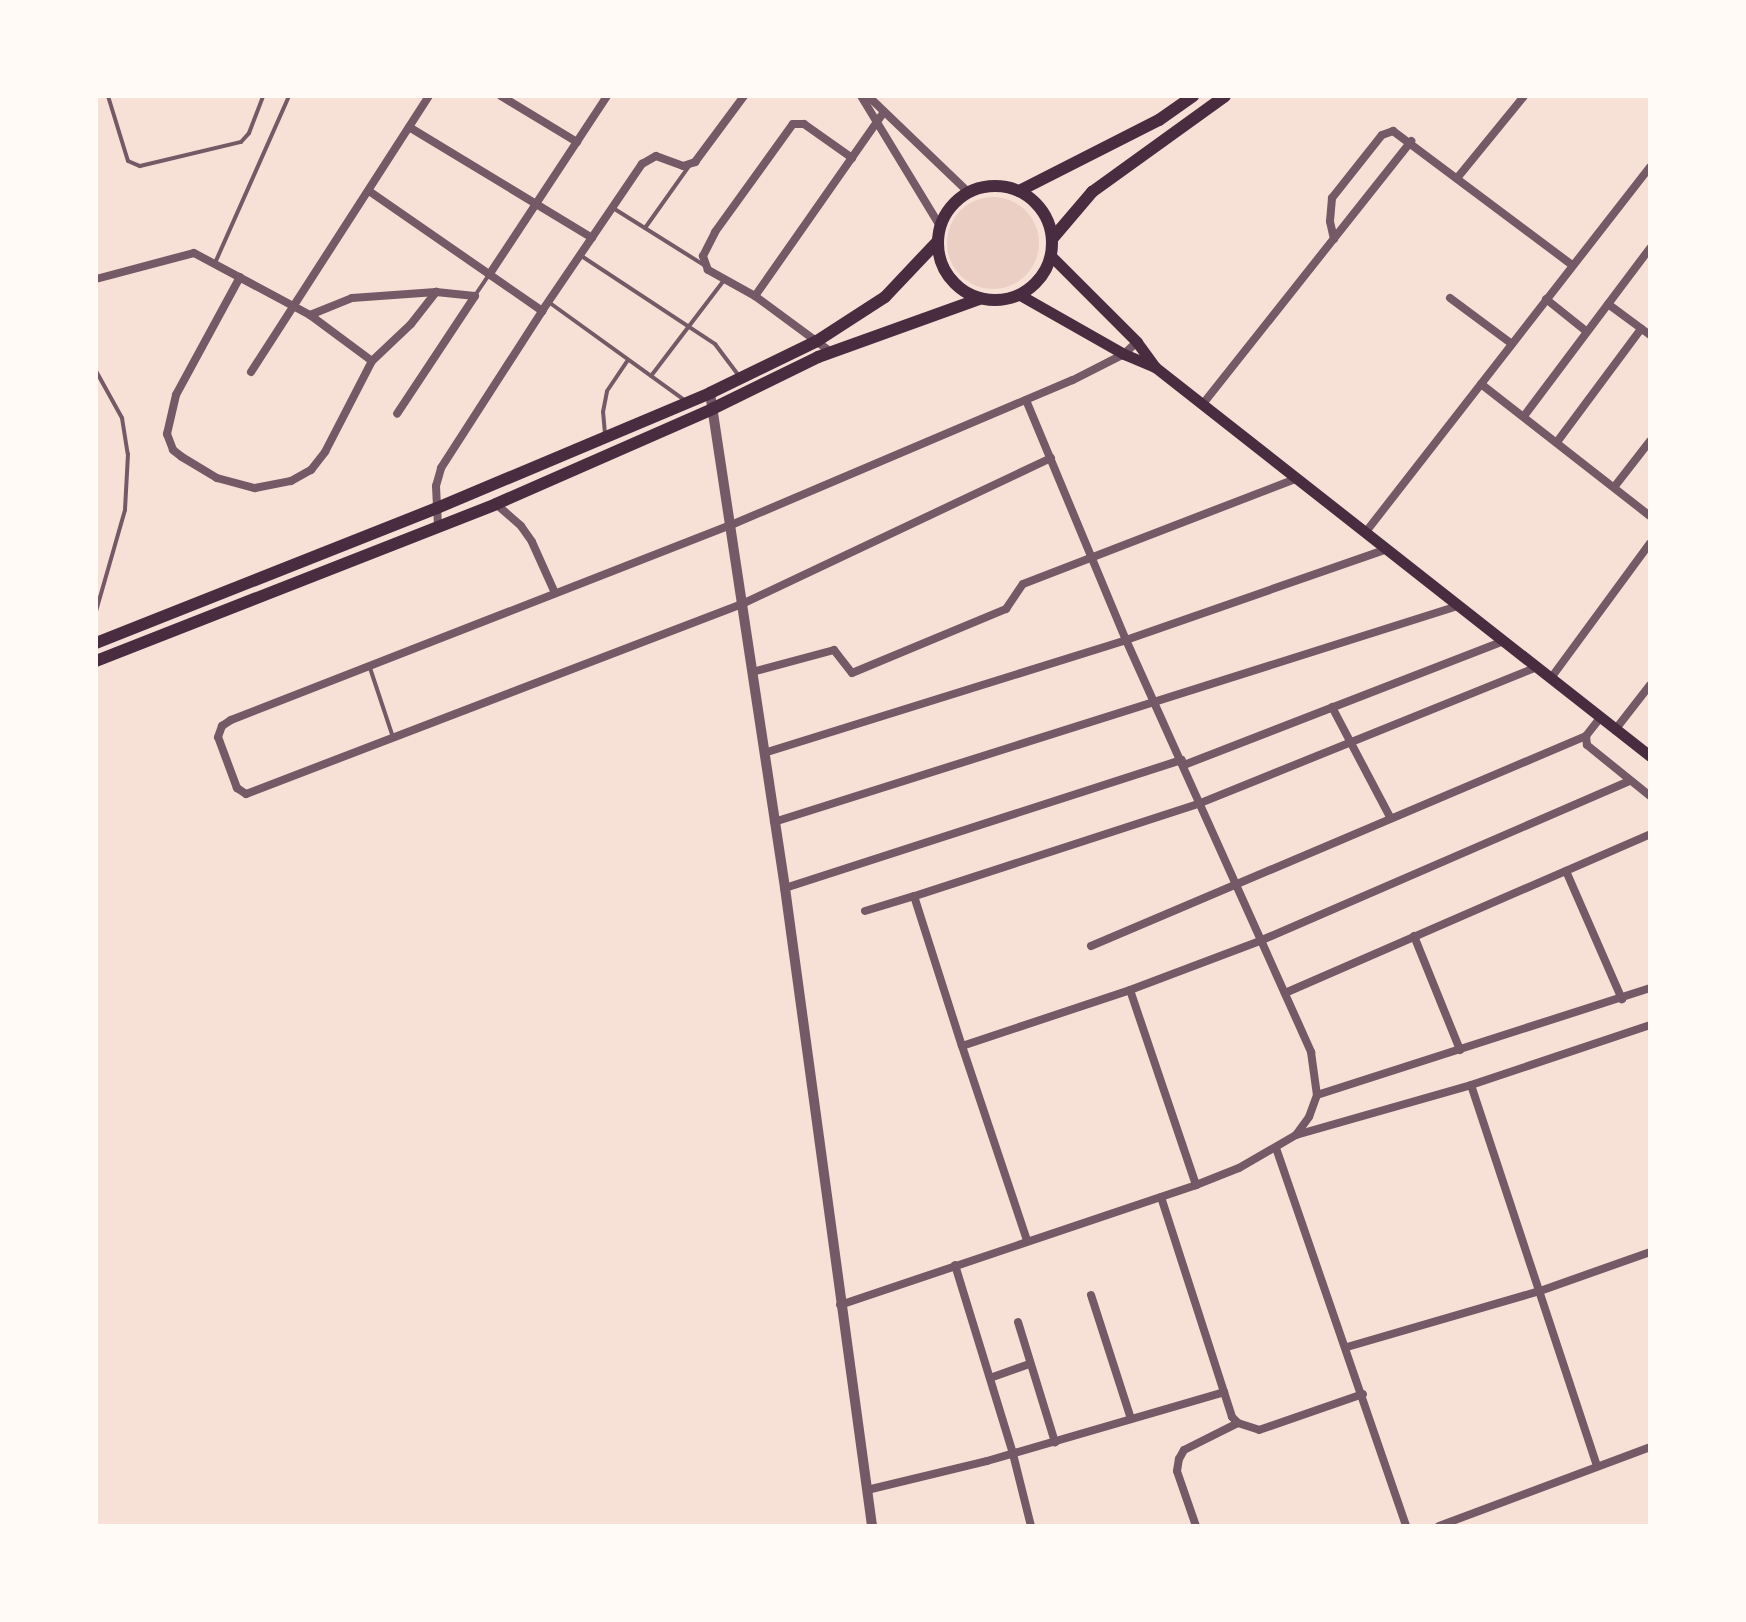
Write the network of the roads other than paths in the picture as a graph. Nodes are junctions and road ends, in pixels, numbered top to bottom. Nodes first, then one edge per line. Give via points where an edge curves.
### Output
1 (108, 96) edge
2 (263, 96) edge
3 (289, 96) edge
4 (429, 96) edge
5 (501, 96) edge
6 (607, 96) edge
7 (744, 96) edge
8 (861, 96) edge
9 (868, 96) edge
10 (1193, 96) edge
11 (1225, 96) edge
12 (1524, 96) edge
13 (884, 112) junction
14 (877, 123) junction
15 (409, 127) junction
16 (1411, 141) junction
17 (577, 142) junction
18 (852, 158) junction
19 (689, 166) junction
20 (1650, 167) edge
21 (1458, 177) junction
22 (369, 191) junction
23 (1019, 191) junction
24 (968, 192) junction
25 (536, 204) junction
26 (613, 208) junction
27 (940, 226) junction
28 (645, 228) junction
29 (592, 238) junction
30 (1052, 239) junction
31 (1334, 239) junction
32 (937, 242) junction
33 (1650, 248) edge
34 (580, 255) junction
35 (1051, 256) junction
36 (215, 263) junction
37 (704, 265) junction
38 (1572, 265) junction
39 (489, 275) junction
40 (240, 277) junction
41 (96, 279) edge
42 (725, 279) junction
43 (436, 292) junction
44 (1020, 295) junction
45 (475, 296) junction
46 (755, 296) junction
47 (1450, 298) dead end
48 (979, 299) junction
49 (1546, 299) junction
50 (548, 302) junction
51 (1608, 304) junction
52 (293, 305) junction
53 (542, 311) junction
54 (310, 315) junction
55 (690, 328) junction
56 (1641, 329) junction
57 (1586, 331) junction
58 (1650, 335) edge
59 (817, 341) junction
60 (1137, 342) junction
61 (1512, 344) junction
62 (831, 352) junction
63 (1124, 354) junction
64 (628, 360) junction
65 (372, 361) junction
66 (1155, 367) junction
67 (96, 371) edge
68 (251, 372) dead end
69 (651, 376) junction
70 (740, 378) junction
71 (1481, 384) junction
72 (710, 393) junction
73 (1026, 400) junction
74 (688, 402) junction
75 (1202, 405) junction
76 (712, 409) junction
77 (397, 414) dead end
78 (1524, 416) junction
79 (606, 437) junction
80 (1650, 441) edge
81 (1557, 442) junction
82 (1051, 458) junction
83 (1297, 478) junction
84 (1615, 486) junction
85 (496, 504) junction
86 (437, 508) junction
87 (1650, 516) edge
88 (731, 525) junction
89 (438, 526) junction
90 (1365, 533) junction
91 (1650, 543) edge
92 (1385, 550) junction
93 (1092, 559) junction
94 (555, 593) junction
95 (742, 604) junction
96 (1458, 606) junction
97 (96, 611) edge
98 (1126, 640) junction
99 (1504, 641) junction
100 (98, 652) edge
101 (369, 666) junction
102 (1537, 667) junction
103 (752, 672) junction
104 (1551, 678) junction
105 (1650, 685) edge
106 (1155, 701) junction
107 (1332, 707) junction
108 (1600, 718) junction
109 (1615, 730) junction
110 (1586, 736) junction
111 (393, 737) junction
112 (1352, 742) junction
113 (764, 753) junction
114 (1650, 756) edge
115 (1183, 762) junction
116 (1630, 781) junction
117 (1650, 796) edge
118 (1201, 803) junction
119 (1390, 817) junction
120 (774, 822) junction
121 (1650, 834) edge
122 (1566, 871) junction
123 (1237, 881) junction
124 (785, 888) junction
125 (914, 896) junction
126 (865, 911) dead end
127 (1414, 936) junction
128 (1262, 940) junction
129 (1091, 946) dead end
130 (1650, 988) edge
131 (1130, 990) junction
132 (1285, 993) junction
133 (1622, 999) junction
134 (1650, 1025) edge
135 (962, 1046) junction
136 (1460, 1050) junction
137 (1471, 1085) junction
138 (1317, 1095) junction
139 (1296, 1135) junction
140 (1276, 1148) junction
141 (1196, 1185) junction
142 (1161, 1197) junction
143 (1027, 1240) junction
144 (1650, 1252) edge
145 (955, 1265) junction
146 (1540, 1291) junction
147 (1091, 1295) dead end
148 (840, 1305) junction
149 (1018, 1322) dead end
150 (1347, 1347) junction
151 (1029, 1364) junction
152 (990, 1378) junction
153 (1224, 1392) junction
154 (1363, 1394) junction
155 (1131, 1419) junction
156 (1238, 1423) junction
157 (1055, 1442) junction
158 (1650, 1447) edge
159 (1013, 1454) junction
160 (1597, 1465) junction
161 (867, 1490) junction
162 (872, 1526) edge
163 (1031, 1526) edge
164 (1196, 1526) edge
165 (1406, 1526) edge
166 (1439, 1526) edge

1 - 2 lane via 128,161 140,166 241,142
3 - 36 lane
4 - 15 street
5 - 17 street
6 - 17 street
7 - 19 street
8 - 14 street
9 - 13 street
10 - 23 main road via 1159,120
11 - 30 main road via 1092,192
12 - 21 street
13 - 14 street
13 - 24 street
14 - 18 street
14 - 27 street
15 - 22 street
15 - 25 street
16 - 21 street
16 - 31 street
16 - 31 street via 1393,131 1382,135 1339,187 1330,209
17 - 25 street
18 - 37 street via 804,124 793,124 715,232
18 - 46 street
19 - 26 street via 656,156 648,160
19 - 28 lane
20 - 38 street
21 - 38 street
22 - 39 street
22 - 52 street
23 - 24 main road via 984,186
23 - 30 main road via 1042,210
24 - 27 main road via 950,206
25 - 29 street
25 - 39 street
26 - 28 lane
26 - 29 street
27 - 32 main road
28 - 37 lane
29 - 34 street
30 - 35 main road
31 - 75 street
32 - 48 main road via 944,271
32 - 59 main road via 885,297
33 - 51 street
34 - 50 street
34 - 55 lane
35 - 44 main road via 1045,272
35 - 60 main road
36 - 40 street
36 - 41 street via 183,254
37 - 42 street
38 - 49 street
39 - 45 lane
39 - 53 street
40 - 52 street
40 - 65 street via 169,414 169,443 182,457 217,478 255,488 291,481 311,470 325,452
42 - 46 street
42 - 55 lane
43 - 45 street
43 - 54 street via 352,298
43 - 65 street
44 - 48 main road via 1000,301
44 - 63 main road
45 - 77 street
46 - 59 street
47 - 61 street
48 - 62 main road
49 - 57 street
49 - 61 street
50 - 53 street
50 - 64 lane
51 - 56 street
51 - 57 street
52 - 54 street
52 - 68 street
53 - 86 street via 441,468
54 - 65 street
55 - 69 lane
55 - 70 lane via 715,344
56 - 58 street
56 - 81 street
57 - 78 street
59 - 62 street
59 - 70 main road
60 - 63 street
60 - 66 main road
61 - 71 street
62 - 76 main road
63 - 66 main road
63 - 73 street
64 - 69 lane
64 - 79 lane via 607,391
66 - 75 main road
67 - 97 lane via 122,418 128,454 125,510
69 - 74 lane
70 - 72 main road
71 - 78 street
71 - 90 street
72 - 74 main road
72 - 76 street
73 - 82 street
73 - 88 street
74 - 79 main road
75 - 83 main road
76 - 85 main road
76 - 88 street
78 - 81 street
79 - 86 main road
80 - 84 street
81 - 84 street
82 - 93 street
82 - 95 street
83 - 90 main road
83 - 93 street
84 - 87 street
85 - 89 main road
85 - 94 street via 532,542
86 - 89 street
86 - 100 main road
88 - 94 street
88 - 95 street
89 - 100 main road
90 - 92 main road
91 - 104 street
92 - 96 main road
92 - 98 street
93 - 98 street
93 - 103 street via 1023,584 1006,609 852,673 834,650
94 - 101 street
95 - 103 street
95 - 111 street
96 - 99 main road
96 - 106 street
98 - 106 street
98 - 113 street
99 - 102 main road
99 - 107 street
101 - 111 lane
101 - 111 street via 231,720 218,737 237,788 246,794
102 - 104 main road
102 - 112 street
103 - 113 street
104 - 108 main road
105 - 109 street
106 - 115 street
106 - 120 street
107 - 112 street
107 - 115 street
108 - 109 main road
108 - 110 street
109 - 114 main road
110 - 116 street via 1592,750
110 - 119 street
112 - 118 street
112 - 119 street
113 - 120 street
115 - 118 street
115 - 124 street
116 - 117 street
116 - 128 street
118 - 123 street
118 - 125 street
119 - 123 street
120 - 124 street
121 - 122 street
122 - 127 street
122 - 133 street
123 - 128 street
123 - 129 street
124 - 148 street
125 - 126 street
125 - 135 street
127 - 132 street
127 - 136 street
128 - 131 street
128 - 132 street
130 - 133 street
131 - 135 street
131 - 141 street
132 - 138 street via 1311,1052
133 - 136 street
134 - 137 street
135 - 143 street
136 - 138 street
137 - 139 street
137 - 146 street
138 - 139 street
139 - 140 street
140 - 141 street
140 - 150 street
141 - 142 street
142 - 143 street
142 - 153 street
143 - 145 street
144 - 146 street
145 - 148 street
145 - 152 street
146 - 150 street
146 - 160 street
147 - 155 street
148 - 161 street
149 - 151 street
150 - 154 street
151 - 152 street
151 - 157 street
152 - 159 street
153 - 155 street
153 - 156 street
154 - 156 street via 1259,1430
154 - 165 street
155 - 157 street
156 - 164 street via 1184,1450 1179,1459 1177,1471
157 - 159 street
158 - 160 street
159 - 161 street
159 - 163 street
160 - 166 street
161 - 162 street

